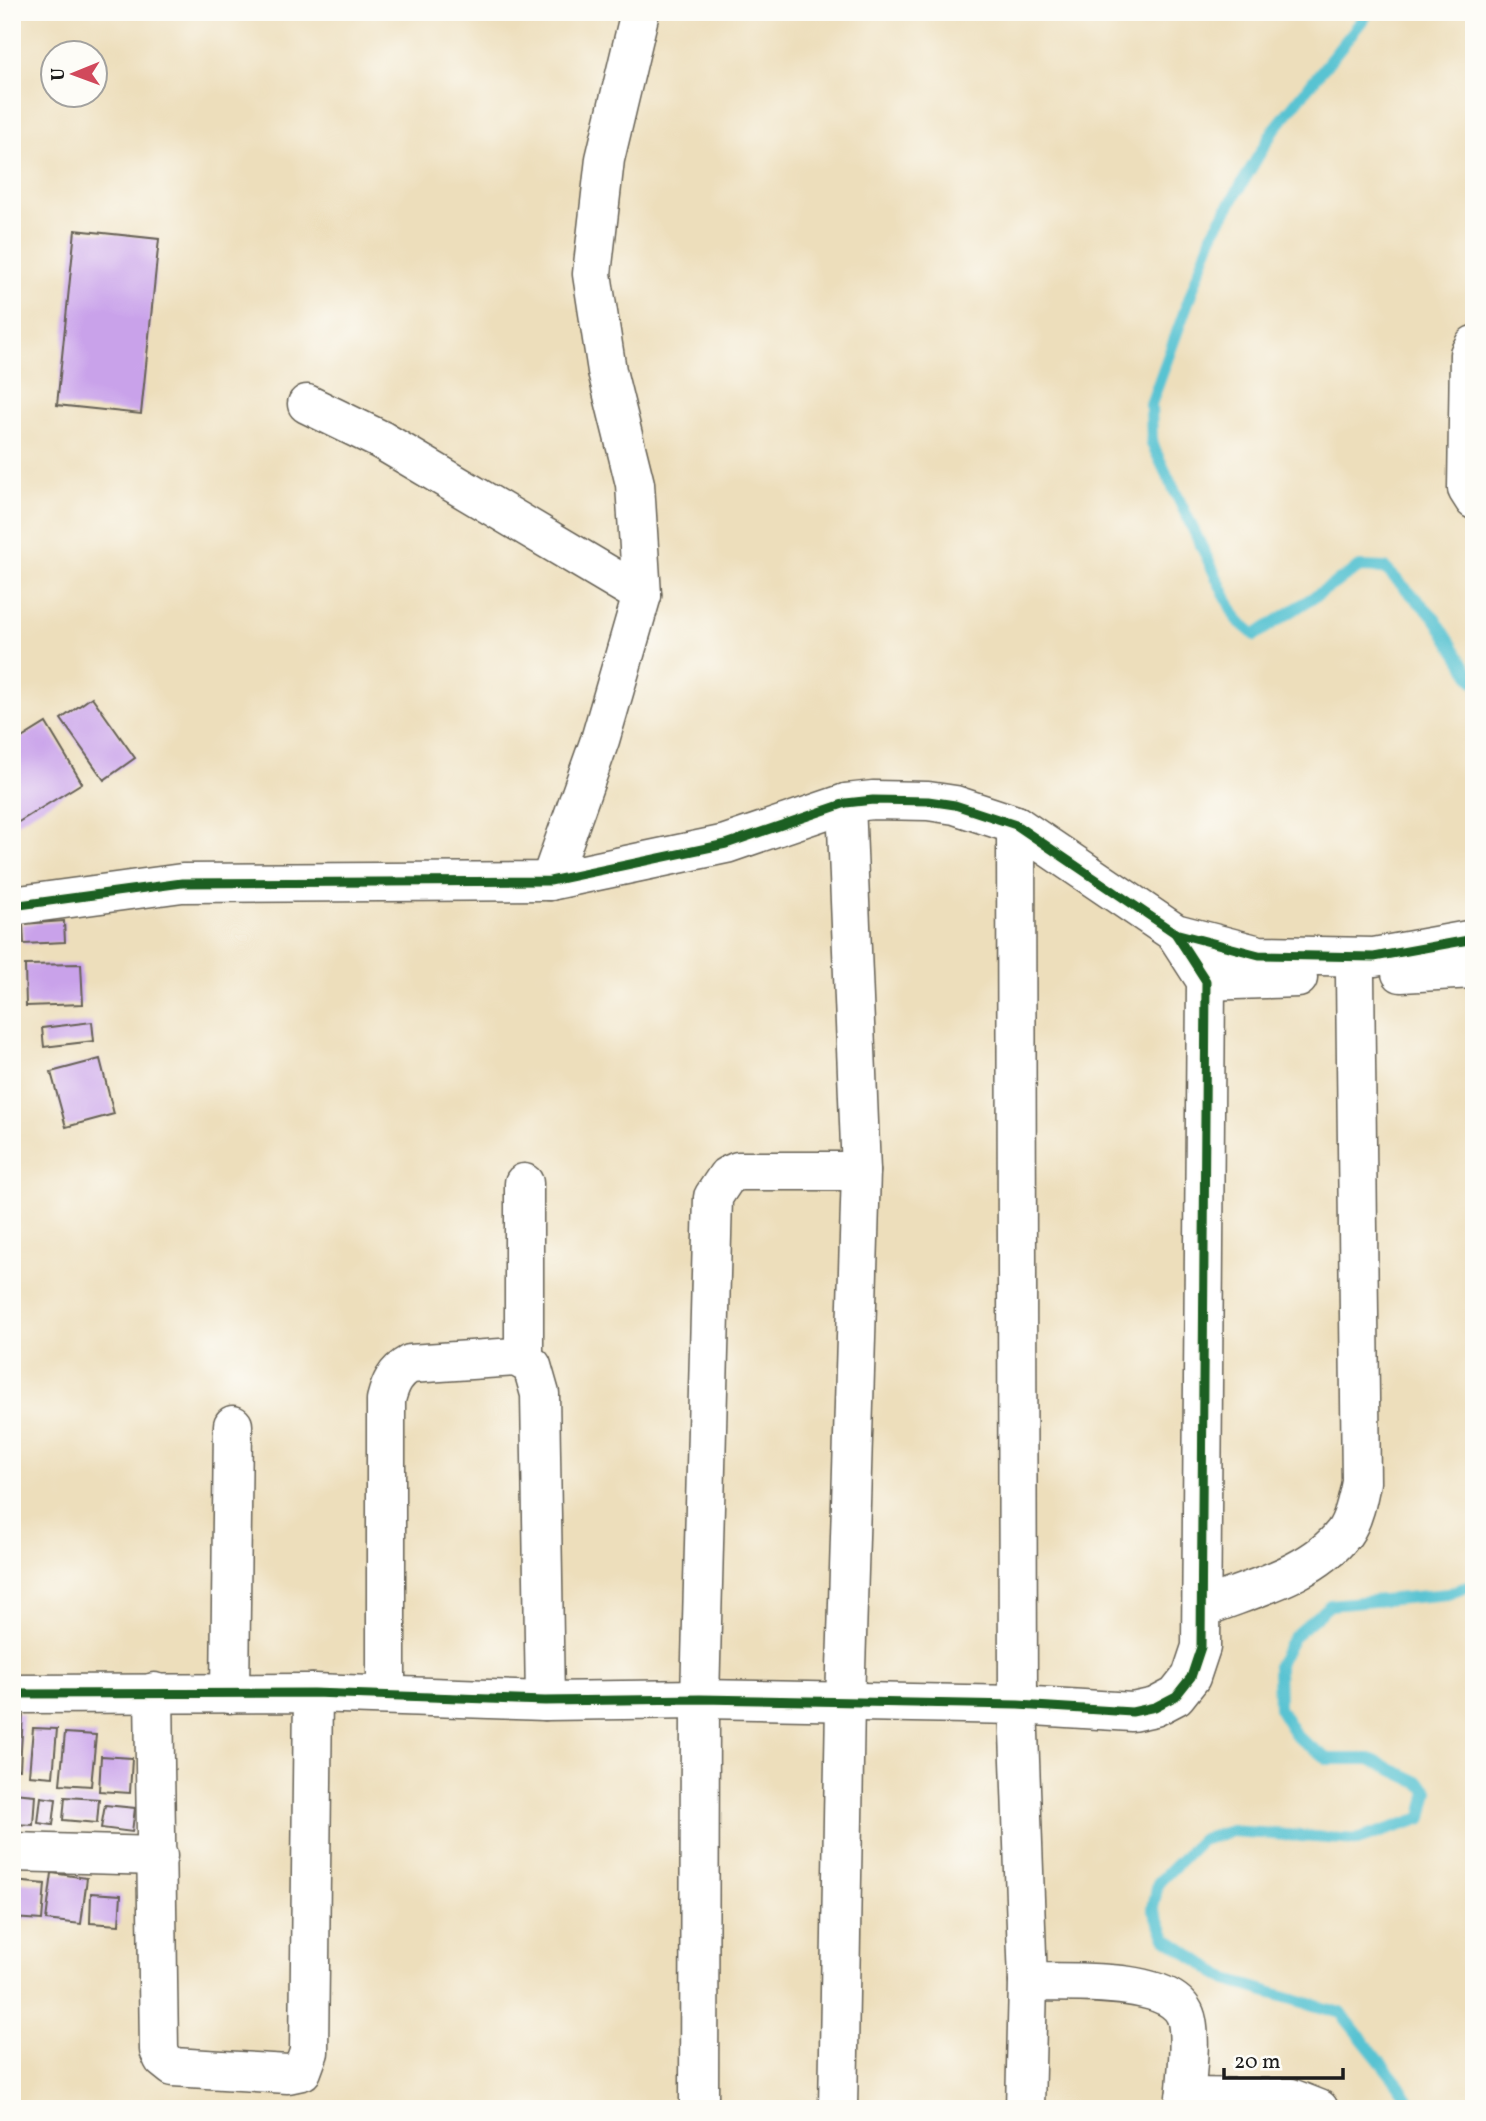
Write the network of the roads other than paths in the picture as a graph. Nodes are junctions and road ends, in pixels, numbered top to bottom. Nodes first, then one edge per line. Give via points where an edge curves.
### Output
1 (640, 12) edge
2 (1474, 345) edge
3 (307, 404) dead end
4 (1474, 500) edge
5 (642, 595) junction
6 (846, 803) junction
7 (1016, 825) junction
8 (550, 881) junction
9 (12, 906) edge
10 (1175, 933) junction
11 (1474, 939) edge
12 (1474, 969) edge
13 (1355, 976) junction
14 (1206, 981) junction
15 (861, 1171) junction
16 (524, 1183) dead end
17 (524, 1361) junction
18 (233, 1424) dead end
19 (1203, 1608) junction
20 (154, 1692) junction
21 (313, 1693) junction
22 (12, 1694) edge
23 (230, 1694) junction
24 (386, 1694) junction
25 (700, 1699) junction
26 (545, 1701) junction
27 (845, 1703) junction
28 (1018, 1706) junction
29 (12, 1852) edge
30 (158, 1856) junction
31 (1028, 1982) junction
32 (1185, 2103) edge
33 (699, 2109) edge
34 (838, 2109) edge
35 (1025, 2109) edge
36 (1319, 2109) edge

1 - 5 street via 605,159 592,274 607,371 635,484
2 - 4 street via 1469,355 1466,489
3 - 5 street via 381,440
5 - 8 street via 600,740
6 - 7 street via 928,801
6 - 8 street via 726,844
6 - 15 street
7 - 10 street
7 - 28 street
8 - 9 street via 182,883
10 - 11 street via 1259,955 1361,957
10 - 14 street
12 - 13 street
13 - 14 street
13 - 19 street via 1362,1482 1346,1531 1327,1552 1301,1568
14 - 19 street
15 - 25 street via 738,1171 727,1175 713,1197
15 - 27 street
16 - 17 street
17 - 24 street via 516,1357 410,1364 399,1370 389,1388
17 - 26 street via 532,1366 540,1394
18 - 23 street
19 - 28 street via 1201,1647 1191,1677 1176,1696 1132,1712
20 - 22 street
20 - 23 street
20 - 30 street
21 - 23 street
21 - 24 street
21 - 30 street via 309,2052 302,2071 182,2068 163,2059 156,2038
24 - 26 street
25 - 26 street
25 - 27 street
25 - 33 street
27 - 28 street
27 - 34 street
28 - 31 street
29 - 30 street
31 - 32 street via 1147,1988 1175,1999 1188,2023
31 - 35 street
32 - 36 street via 1291,2098

